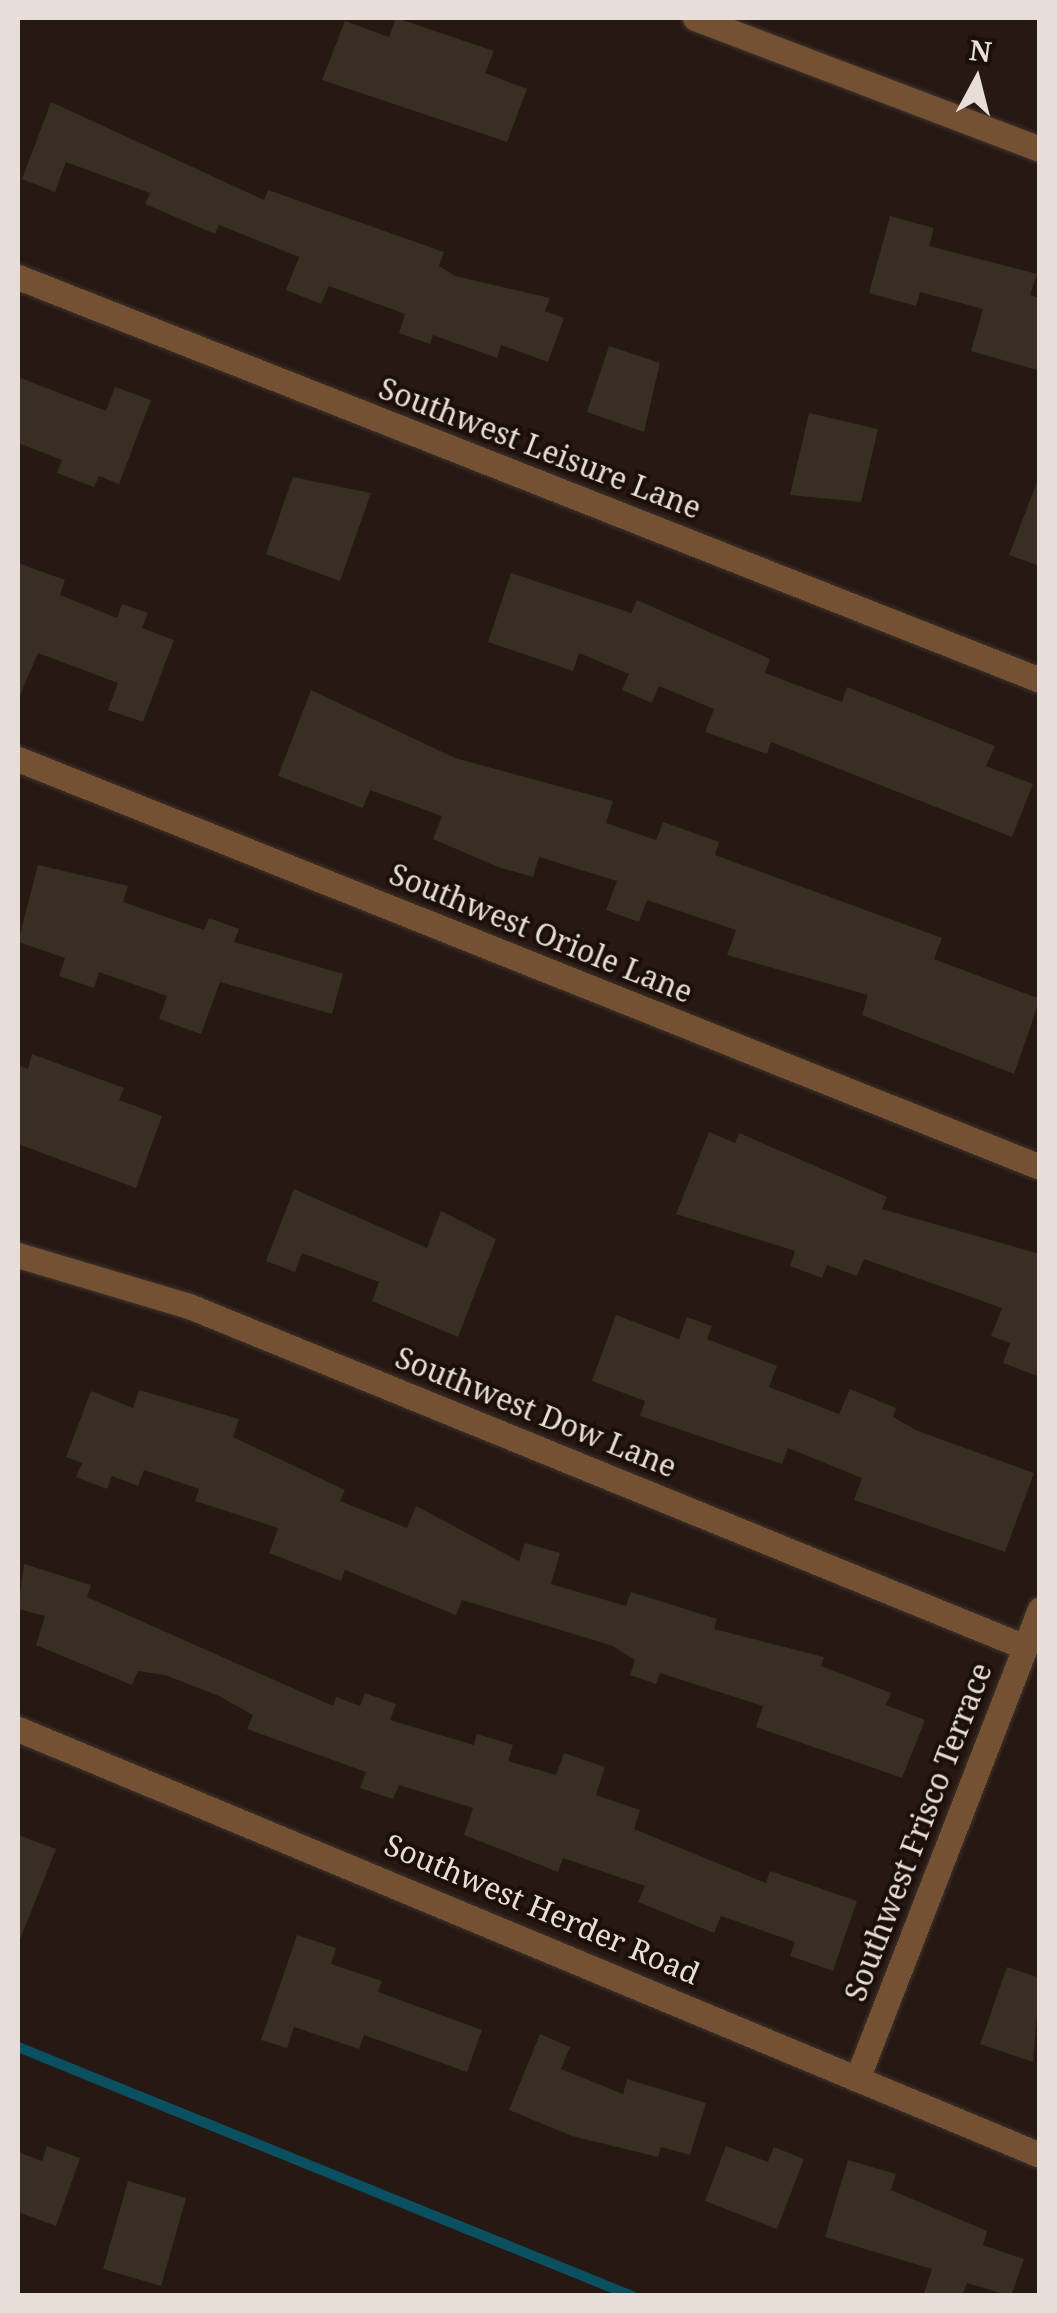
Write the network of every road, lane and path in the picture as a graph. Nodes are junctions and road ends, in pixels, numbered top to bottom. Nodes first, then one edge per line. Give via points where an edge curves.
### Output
1 (711, 21) edge
2 (1040, 149) edge
3 (18, 278) edge
4 (1040, 680) edge
5 (18, 759) edge
6 (1040, 1167) edge
7 (18, 1255) edge
8 (1040, 1609) edge
9 (1025, 1646) junction
10 (18, 1730) edge
11 (857, 2079) junction
12 (1040, 2154) edge

1 - 2 street
3 - 4 street, Southwest Leisure Lane
5 - 6 street, Southwest Oriole Lane
7 - 9 street, Southwest Dow Lane via 189,1306
8 - 9 street, Southwest Frisco Terrace
9 - 11 street, Southwest Frisco Terrace
10 - 11 street, Southwest Herder Road
11 - 12 street, Southwest Herder Road

